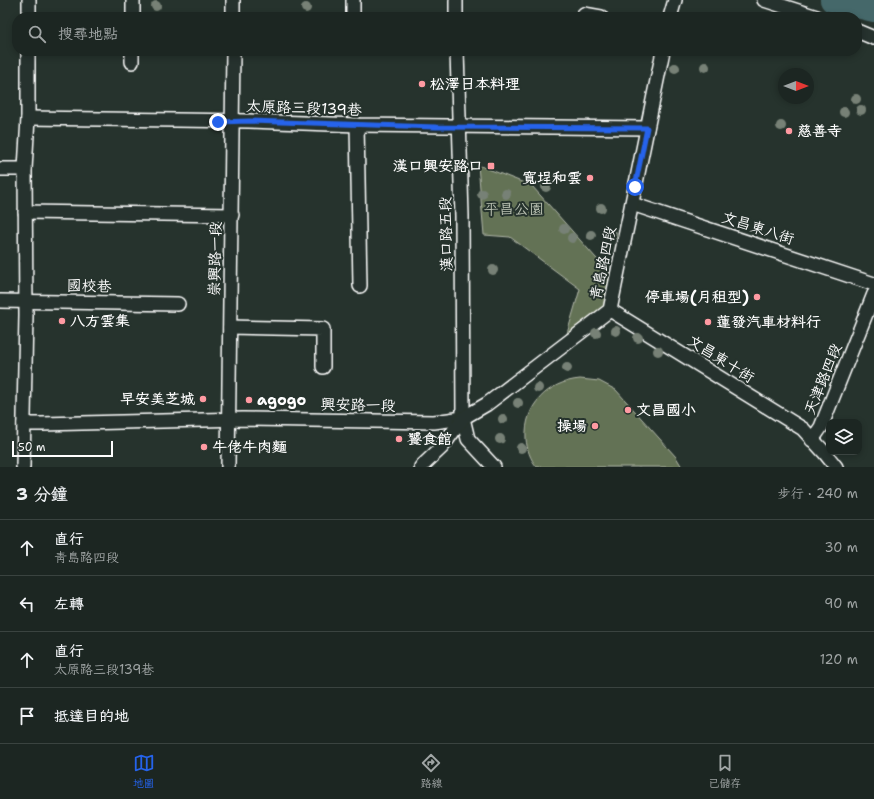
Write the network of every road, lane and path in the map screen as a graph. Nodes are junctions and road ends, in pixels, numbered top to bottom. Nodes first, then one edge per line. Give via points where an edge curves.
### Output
1 (29, 0) edge
2 (133, 0) edge
3 (233, 0) edge
4 (353, 0) edge
5 (456, 0) edge
6 (675, 0) edge
7 (764, 0) edge
8 (29, 12) edge
9 (132, 12) edge
10 (233, 12) edge
11 (354, 12) edge
12 (456, 12) edge
13 (671, 12) edge
14 (801, 12) edge
15 (862, 33) edge
16 (874, 38) edge
17 (28, 56) edge
18 (233, 56) edge
19 (457, 56) edge
20 (662, 56) edge
21 (28, 118) junction
22 (233, 122) junction
23 (358, 125) junction
24 (459, 127) junction
25 (647, 128) junction
26 (0, 169) edge
27 (25, 170) junction
28 (632, 204) junction
29 (25, 212) junction
30 (232, 215) junction
31 (874, 284) edge
32 (360, 286) dead end
33 (874, 294) edge
34 (0, 301) edge
35 (25, 301) junction
36 (178, 304) dead end
37 (610, 310) junction
38 (230, 327) junction
39 (323, 367) dead end
40 (463, 418) junction
41 (229, 420) junction
42 (24, 424) junction
43 (812, 440) junction
44 (24, 467) edge
45 (228, 467) edge
46 (421, 467) edge
47 (494, 467) edge
48 (836, 467) edge

1 - 8 street
2 - 9 street
3 - 10 street
4 - 11 street
5 - 12 street
6 - 13 street
7 - 14 street
15 - 16 street
17 - 21 street
18 - 22 street, 崇興路一段
19 - 24 street, 漢口路五段
20 - 25 street, 青島路四段
21 - 22 street, 太原路三段139巷
21 - 27 street
22 - 23 street, 太原路三段139巷
22 - 30 street, 崇興路一段
23 - 24 street, 太原路三段139巷
23 - 32 street
24 - 25 street, 太原路三段139巷
24 - 40 street, 漢口路五段
25 - 28 street, 青島路四段
26 - 27 street
27 - 29 street
28 - 31 street, 文昌東八街
28 - 37 street, 青島路四段
29 - 30 street
29 - 35 street
30 - 38 street, 崇興路一段
33 - 43 street, 天津路四段 via 821,427
34 - 35 street, 國校巷
35 - 36 street, 國校巷
35 - 42 street
37 - 40 street, 青島路四段 via 487,404
37 - 43 street, 文昌東十街 via 803,429
38 - 39 street via 323,329
38 - 41 street, 崇興路一段
40 - 41 street, 興安路一段 via 434,422
40 - 46 street, 青島路四段 via 442,447
40 - 47 street via 468,439
41 - 42 street, 興安路一段
41 - 45 street, 崇興路一段
42 - 44 street
43 - 48 street

